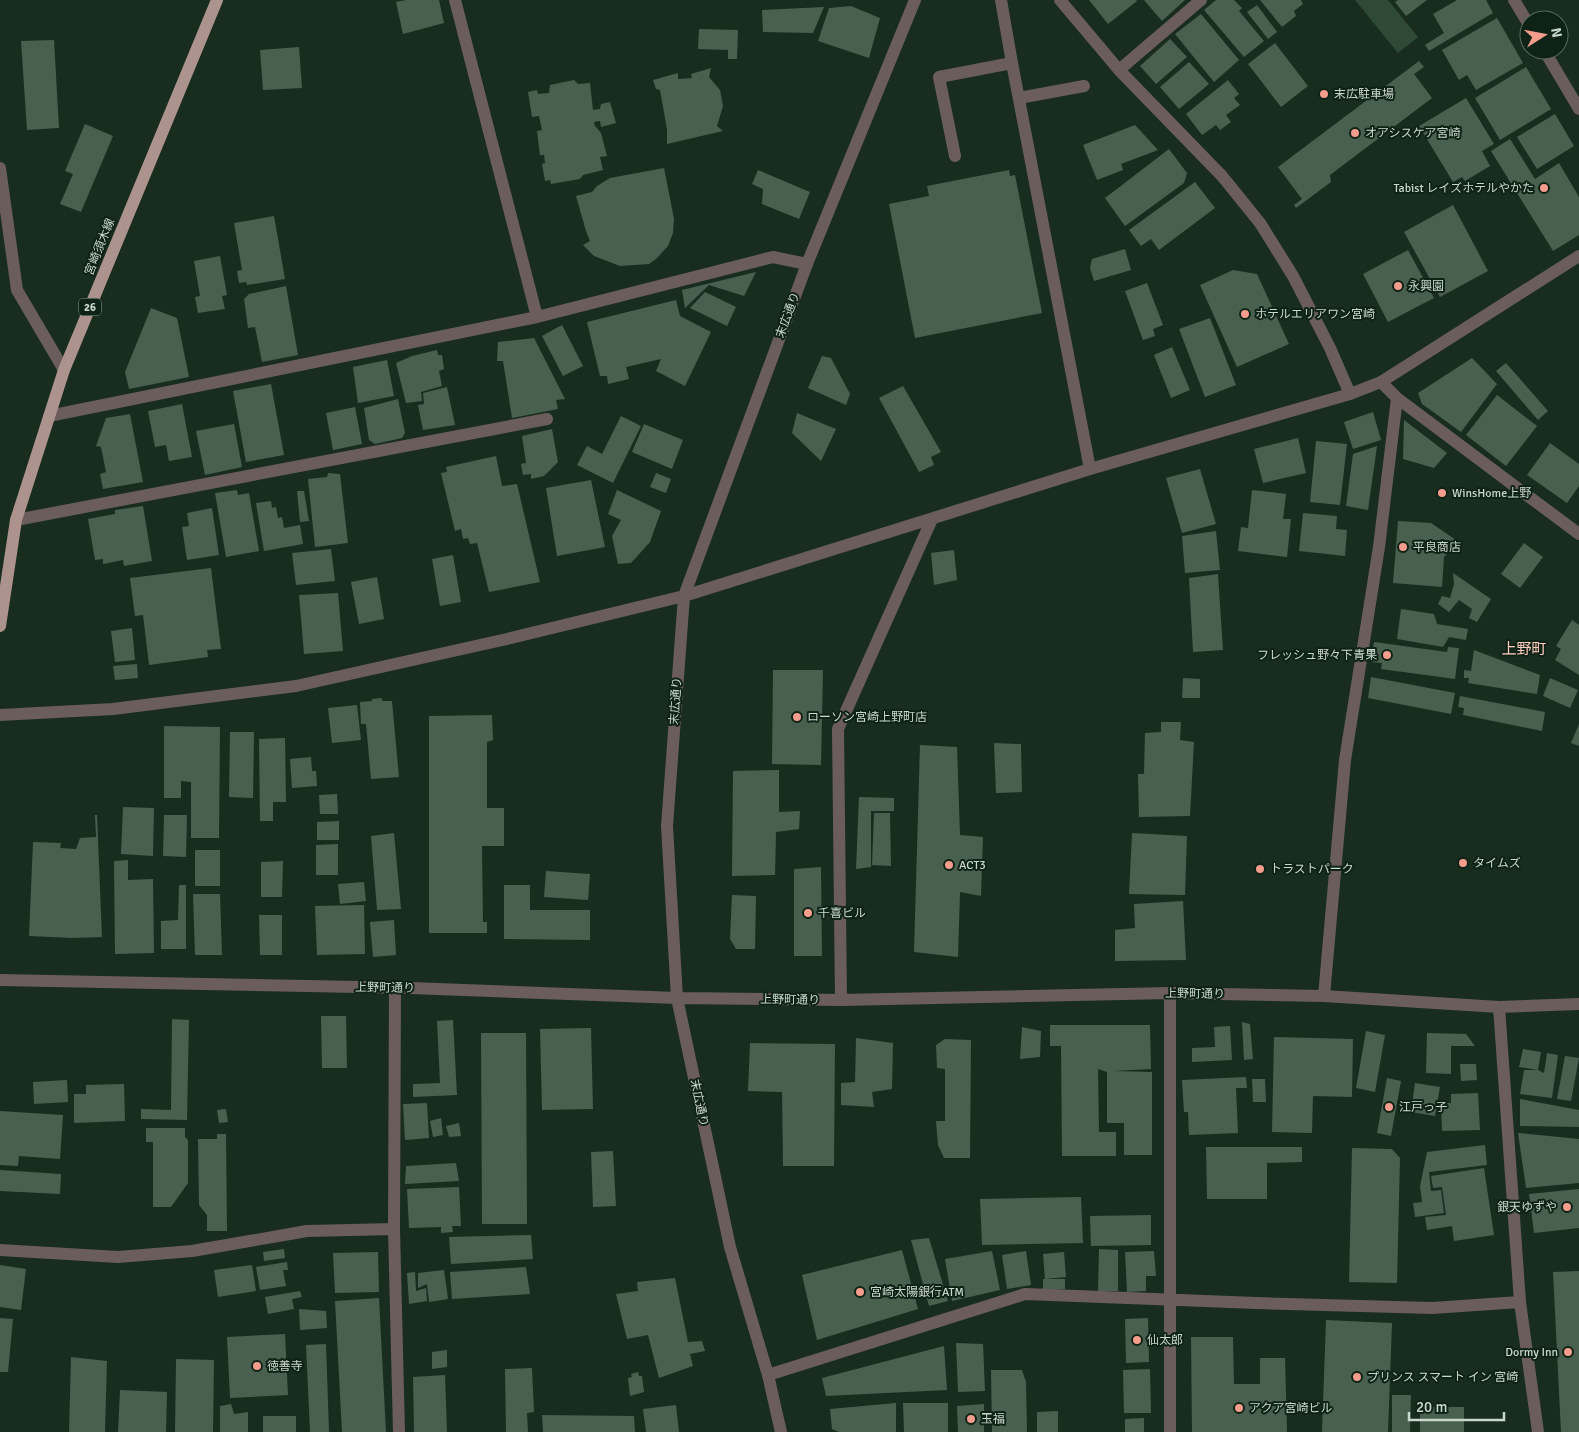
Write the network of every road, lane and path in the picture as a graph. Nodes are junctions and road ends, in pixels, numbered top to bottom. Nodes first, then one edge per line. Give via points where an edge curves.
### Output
1 (217, 0) edge
2 (455, 0) edge
3 (915, 0) edge
4 (1001, 0) edge
5 (1060, 0) edge
6 (1201, 0) edge
7 (1550, 60) edge
8 (1012, 63) junction
9 (1120, 70) junction
10 (1084, 86) dead end
11 (1019, 98) junction
12 (1579, 109) edge
13 (955, 156) dead end
14 (0, 168) edge
15 (1579, 256) edge
16 (807, 264) junction
17 (537, 317) junction
18 (64, 370) junction
19 (1381, 382) junction
20 (1350, 394) junction
21 (1397, 398) junction
22 (49, 416) junction
23 (547, 419) dead end
24 (1090, 469) junction
25 (932, 519) junction
26 (16, 520) junction
27 (1579, 534) edge
28 (684, 596) junction
29 (0, 626) edge
30 (0, 716) edge
31 (0, 980) edge
32 (395, 988) junction
33 (1170, 993) junction
34 (1324, 996) junction
35 (677, 998) junction
36 (841, 1000) junction
37 (1579, 1004) edge
38 (1499, 1007) junction
39 (394, 1229) junction
40 (0, 1250) edge
41 (1170, 1300) junction
42 (1520, 1302) junction
43 (768, 1375) junction
44 (399, 1432) edge
45 (781, 1432) edge
46 (1170, 1432) edge
47 (1538, 1432) edge

1 - 18 main road, 宮崎須木線 / 26
2 - 17 street
3 - 16 street, 末広通り
4 - 8 street
5 - 9 street
6 - 9 street
7 - 12 street
8 - 11 street
8 - 13 street via 939,77
9 - 20 street via 1222,176 1260,223 1293,276
10 - 11 street
11 - 24 street
14 - 18 street via 17,290
15 - 19 street
16 - 17 street via 772,257
16 - 28 street, 末広通り
17 - 22 street
18 - 22 main road, 宮崎須木線 / 26
19 - 20 street
19 - 21 street
20 - 24 street
21 - 27 street
21 - 34 street via 1379,547 1345,760
22 - 26 main road, 宮崎須木線 / 26
23 - 26 street
24 - 25 street
25 - 28 street
25 - 36 street via 838,729
26 - 29 main road, 宮崎須木線 / 26
28 - 30 street via 296,686 113,709
28 - 35 street, 末広通り via 667,826
31 - 32 street, 上野町通り
32 - 35 street, 上野町通り
32 - 39 street
33 - 34 street, 上野町通り
33 - 36 street, 上野町通り
33 - 41 street
34 - 38 street, 上野町通り
35 - 36 street, 上野町通り
35 - 43 street, 末広通り via 730,1247
37 - 38 street, 上野町通り
38 - 42 street
39 - 40 street via 308,1231 192,1251 118,1257
39 - 44 street
41 - 42 street via 1432,1308
41 - 43 street via 1025,1294
41 - 46 street
42 - 47 street
43 - 45 street, 末広通り

